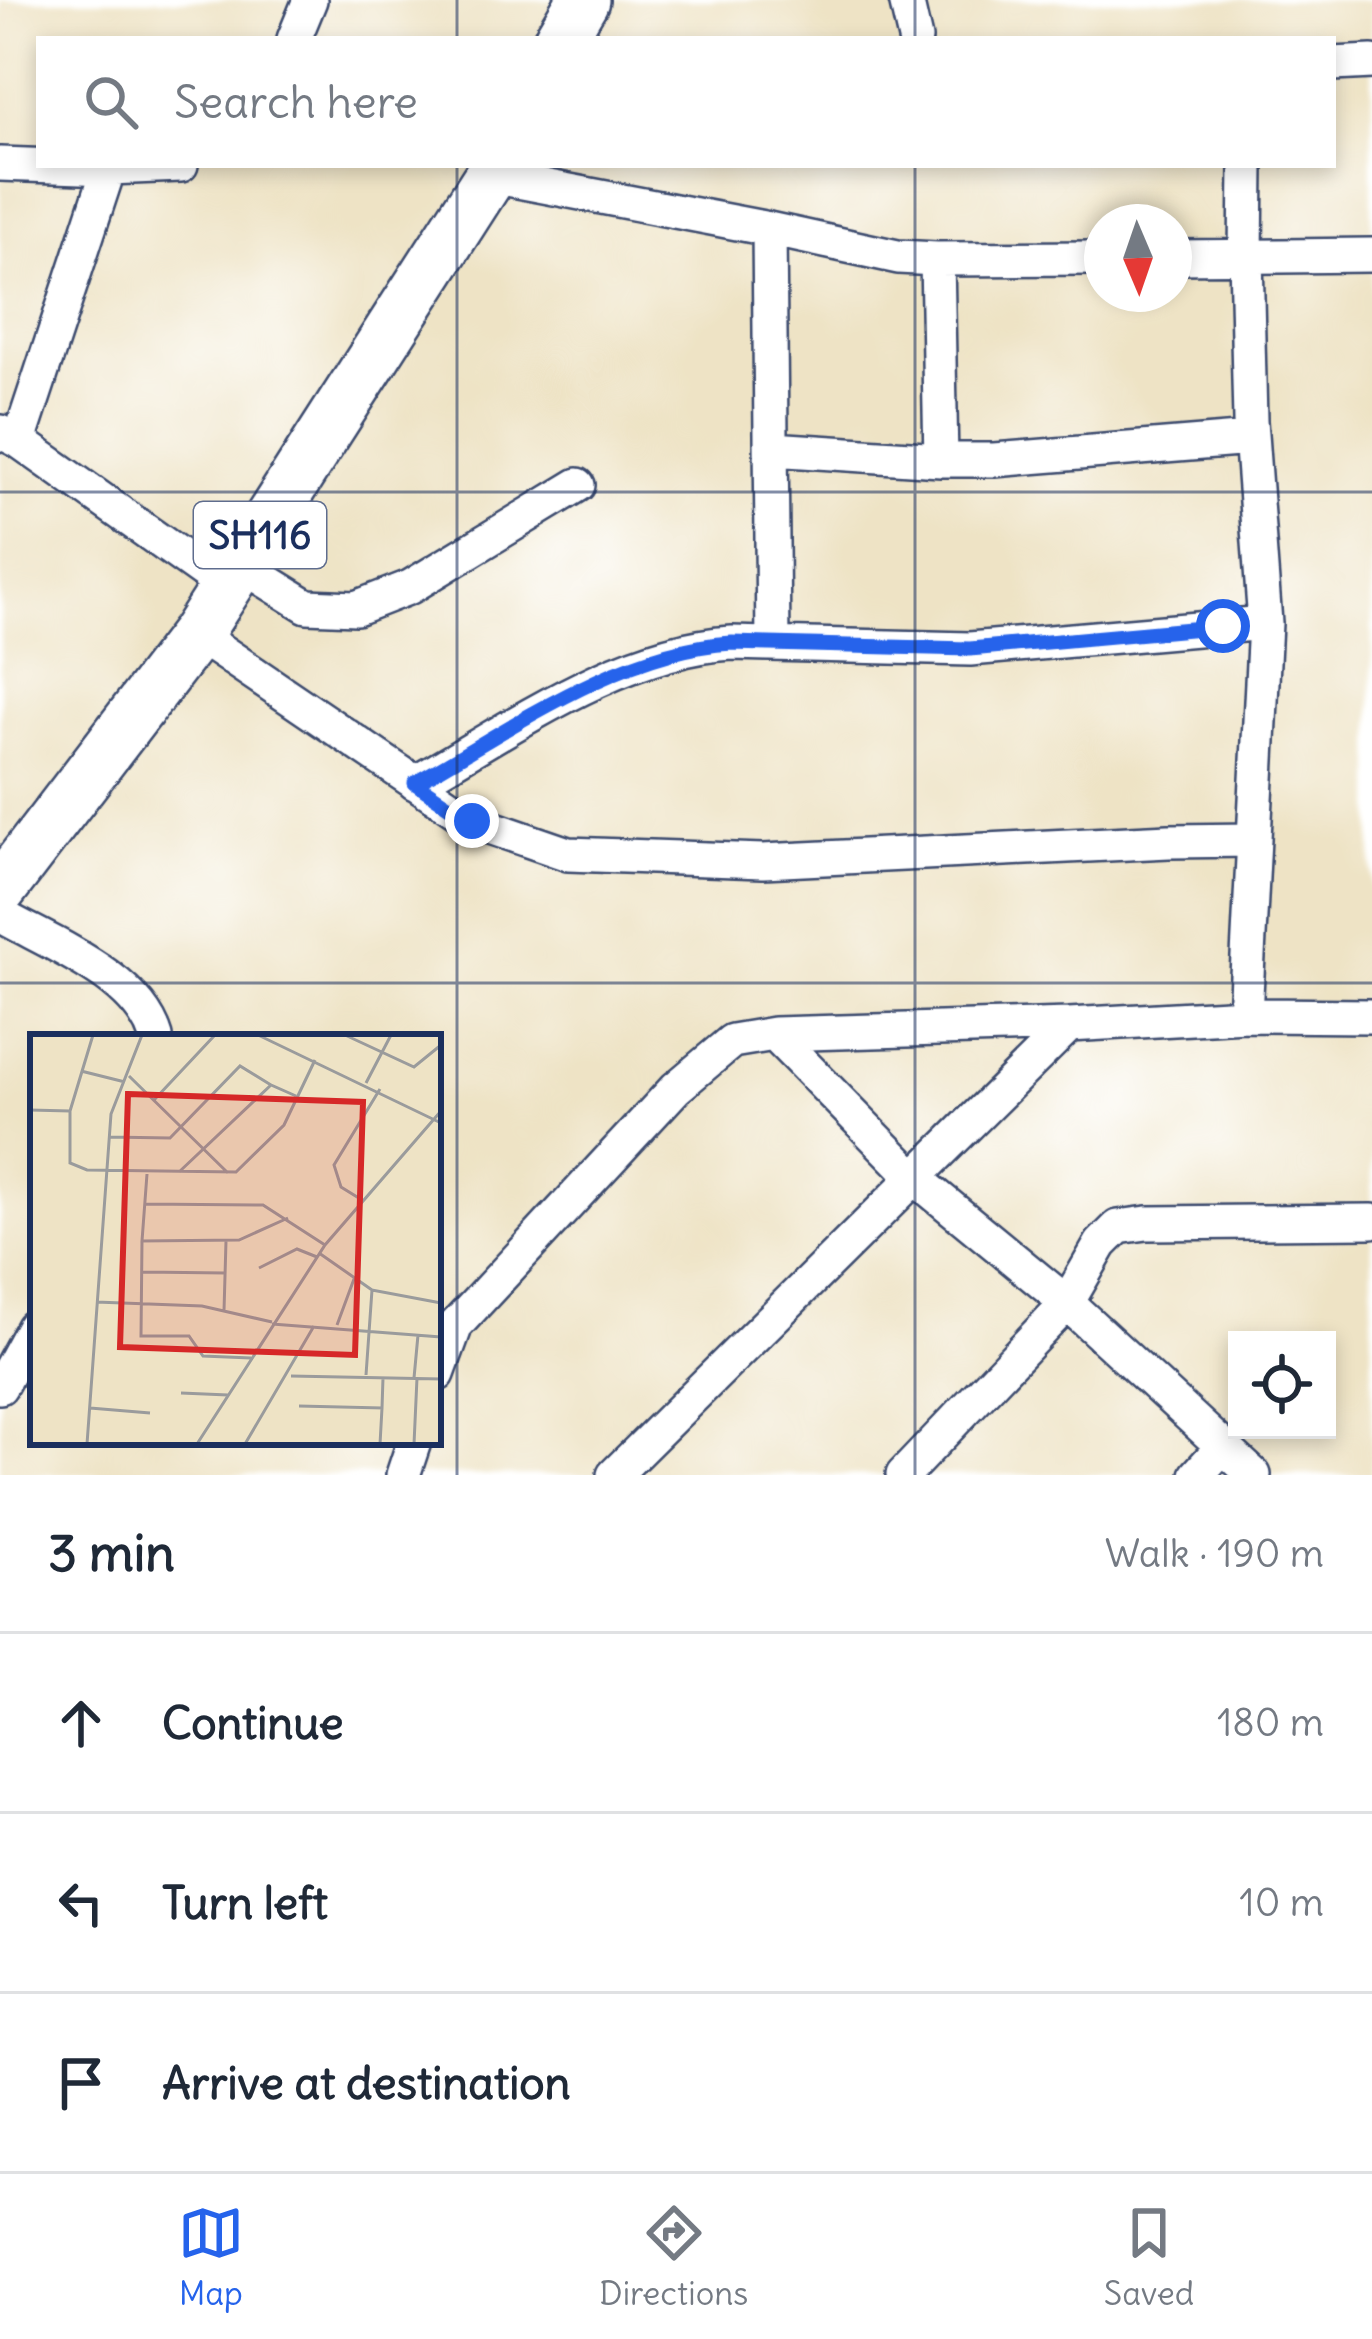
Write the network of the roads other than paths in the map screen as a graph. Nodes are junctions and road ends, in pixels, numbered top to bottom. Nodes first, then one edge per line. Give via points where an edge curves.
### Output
1 (310, 0) edge
2 (583, 0) edge
3 (906, 0) edge
4 (295, 36) edge
5 (562, 36) edge
6 (914, 36) edge
7 (1372, 62) edge
8 (1336, 64) edge
9 (0, 164) edge
10 (36, 165) edge
11 (109, 168) edge
12 (1247, 168) edge
13 (494, 170) edge
14 (769, 229) junction
15 (1372, 255) edge
16 (1246, 256) junction
17 (1192, 257) edge
18 (1084, 258) edge
19 (937, 260) junction
20 (9, 436) edge
21 (1251, 439) junction
22 (772, 449) junction
23 (941, 460) junction
24 (578, 485) dead end
25 (234, 577) junction
26 (1265, 623) junction
27 (196, 634) junction
28 (773, 644) junction
29 (415, 783) junction
30 (1254, 840) junction
31 (0, 890) edge
32 (0, 915) edge
33 (1245, 1015) junction
34 (1372, 1016) edge
35 (1069, 1024) junction
36 (155, 1034) edge
37 (774, 1034) junction
38 (915, 1178) junction
39 (1372, 1222) edge
40 (1067, 1304) junction
41 (30, 1332) edge
42 (441, 1365) edge
43 (0, 1387) edge
44 (413, 1445) edge
45 (1223, 1446) junction
46 (403, 1475) edge
47 (614, 1475) edge
48 (903, 1475) edge
49 (1197, 1475) edge
50 (1254, 1475) edge

1 - 4 street
2 - 5 main road
3 - 6 street
7 - 8 street
9 - 10 street
11 - 20 street
12 - 16 street
13 - 14 street
13 - 25 main road, SH116
14 - 19 street
14 - 22 street
15 - 16 street
16 - 17 street
16 - 21 street
18 - 19 street
19 - 23 street
20 - 25 street
21 - 23 street
21 - 26 street
22 - 23 street
22 - 28 street
24 - 25 street via 410,587 356,608 307,606
25 - 27 main road, SH116
26 - 28 street via 970,649
26 - 30 street
27 - 29 street
27 - 31 main road, SH116
28 - 29 street via 697,645 608,674
29 - 30 street via 472,821 568,854 763,861
30 - 33 street
32 - 36 street via 115,980
33 - 34 street
33 - 35 street
35 - 37 street
35 - 38 street
37 - 38 street
37 - 42 street via 732,1041 676,1088 456,1325
38 - 40 street
38 - 47 street
39 - 40 street via 1118,1227
40 - 45 street
40 - 48 street
41 - 43 street
44 - 46 street
45 - 49 street
45 - 50 street

